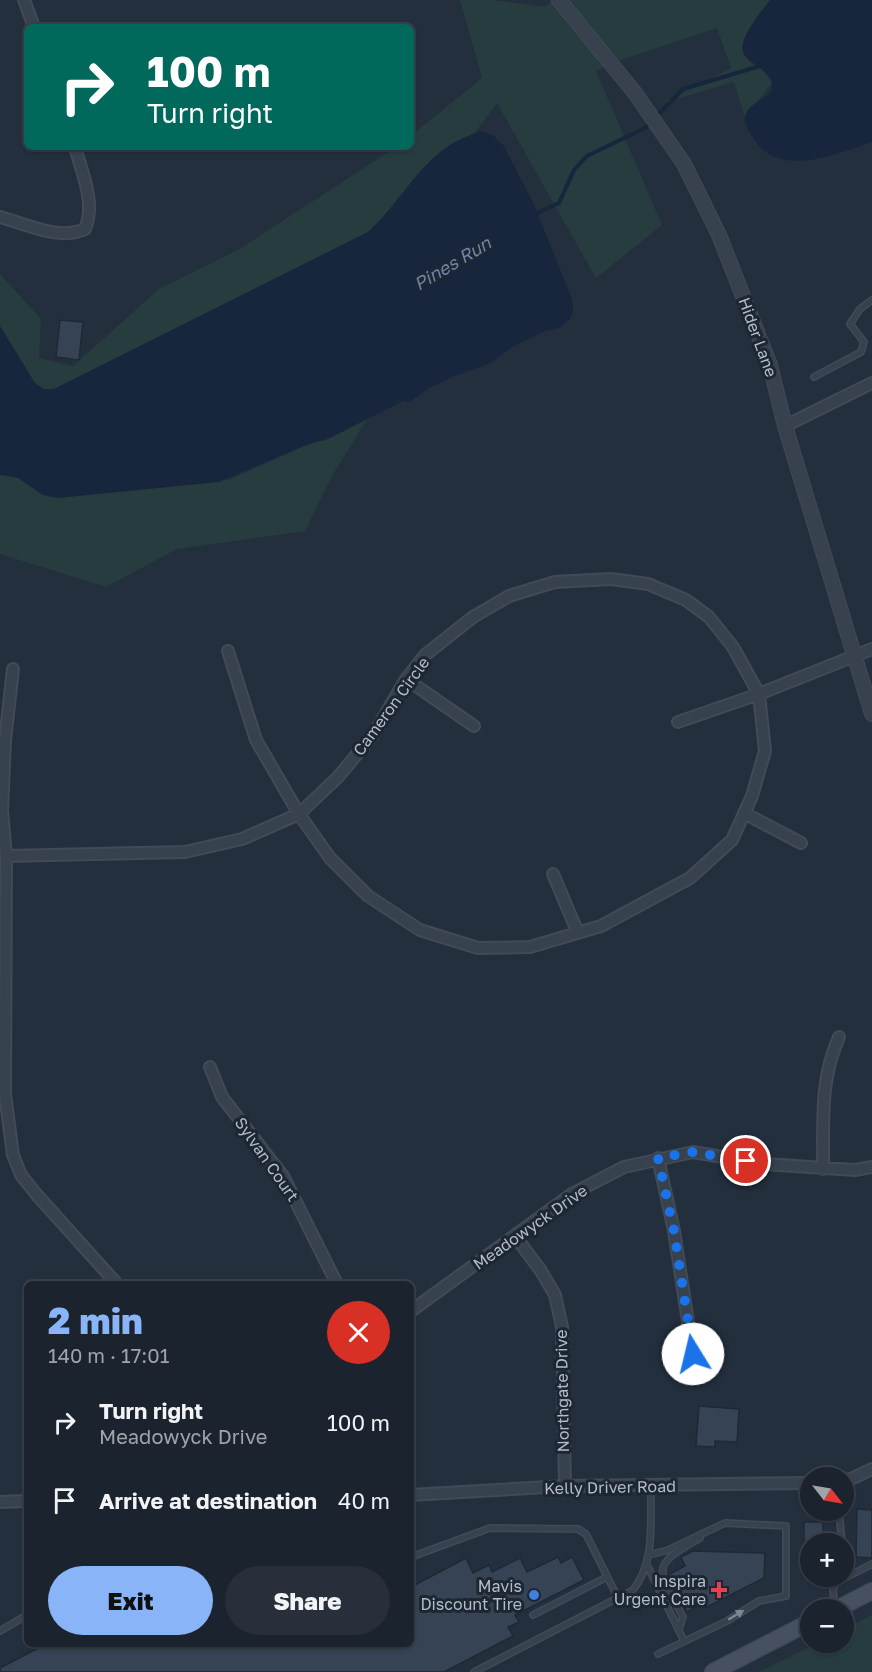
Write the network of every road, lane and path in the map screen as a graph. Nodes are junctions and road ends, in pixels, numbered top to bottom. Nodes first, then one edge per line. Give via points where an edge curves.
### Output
1 (24, 0) edge
2 (559, 0) edge
3 (33, 24) edge
4 (76, 150) edge
5 (0, 217) edge
6 (872, 300) edge
7 (814, 377) dead end
8 (872, 383) edge
9 (785, 426) junction
10 (872, 649) edge
11 (228, 651) dead end
12 (854, 658) junction
13 (13, 669) dead end
14 (406, 679) junction
15 (759, 694) junction
16 (872, 714) edge
17 (678, 722) dead end
18 (474, 726) dead end
19 (744, 813) junction
20 (299, 814) junction
21 (801, 843) dead end
22 (6, 856) junction
23 (553, 874) dead end
24 (578, 933) junction
25 (840, 1037) dead end
26 (210, 1067) dead end
27 (658, 1158) junction
28 (872, 1167) edge
29 (823, 1169) junction
30 (515, 1236) junction
31 (113, 1281) edge
32 (336, 1281) edge
33 (414, 1309) edge
34 (693, 1354) dead end
35 (872, 1468) edge
36 (854, 1477) edge
37 (800, 1483) edge
38 (565, 1486) junction
39 (651, 1486) junction
40 (414, 1495) edge
41 (24, 1501) edge
42 (0, 1502) edge
43 (725, 1523) junction
44 (649, 1555) junction
45 (414, 1556) edge
46 (647, 1564) junction
47 (872, 1564) edge
48 (854, 1572) edge
49 (608, 1577) junction
50 (872, 1590) edge
51 (618, 1598) junction
52 (854, 1599) edge
53 (533, 1615) dead end
54 (24, 1617) edge
55 (800, 1627) edge
56 (679, 1629) junction
57 (0, 1631) edge
58 (684, 1641) junction
59 (658, 1654) dead end
60 (474, 1672) edge
61 (713, 1672) edge

1 - 3 street
2 - 9 street, Hider Lane via 636,93 684,164 752,316 770,365
4 - 5 street via 91,207 85,229 73,235 56,233
6 - 7 lane via 850,324 864,342 861,352
8 - 9 street
9 - 12 street, Hider Lane
10 - 12 street
11 - 20 street via 256,740
12 - 15 street
12 - 16 street, Hider Lane
13 - 22 street via 4,741 2,810
14 - 15 street, Cameron Circle via 425,655 473,617 509,596 555,582 611,579 648,584 686,600 709,616 733,647
14 - 18 street
14 - 20 street, Cameron Circle via 373,735 338,777
15 - 17 street
15 - 19 street, Cameron Circle via 765,751
19 - 21 street
19 - 24 street, Cameron Circle via 732,840 690,878 601,926
20 - 22 street, Cameron Circle via 242,839 185,852
20 - 24 street, Cameron Circle via 330,858 368,896 420,930 478,948 530,947
22 - 31 street via 5,1094 13,1155 21,1175 37,1196
23 - 24 street
25 - 29 street via 824,1084
26 - 32 street, Sylvan Court via 222,1097 283,1176
27 - 29 street, Meadowyck Drive via 693,1152
27 - 30 street, Meadowyck Drive via 624,1167 572,1194
27 - 34 street
28 - 29 street, Meadowyck Drive
30 - 33 street, Meadowyck Drive
30 - 38 street, Northgate Drive via 555,1295 562,1327
35 - 36 street
37 - 39 street, Kelly Driver Road
38 - 39 street, Kelly Driver Road
38 - 40 street, Kelly Driver Road
39 - 44 lane
41 - 42 street
43 - 44 lane
43 - 56 lane via 665,1560 662,1570 666,1586 683,1617
58 -> 43 lane via 759,1601 786,1596 786,1526
44 - 46 lane
45 - 49 lane via 490,1528 578,1528 586,1534
46 - 51 lane via 633,1590
46 - 56 lane
47 - 48 lane
49 - 51 lane
49 - 53 lane
50 - 52 main road
51 - 60 lane
54 - 57 lane
55 - 61 main road
56 - 58 lane
58 - 59 lane

